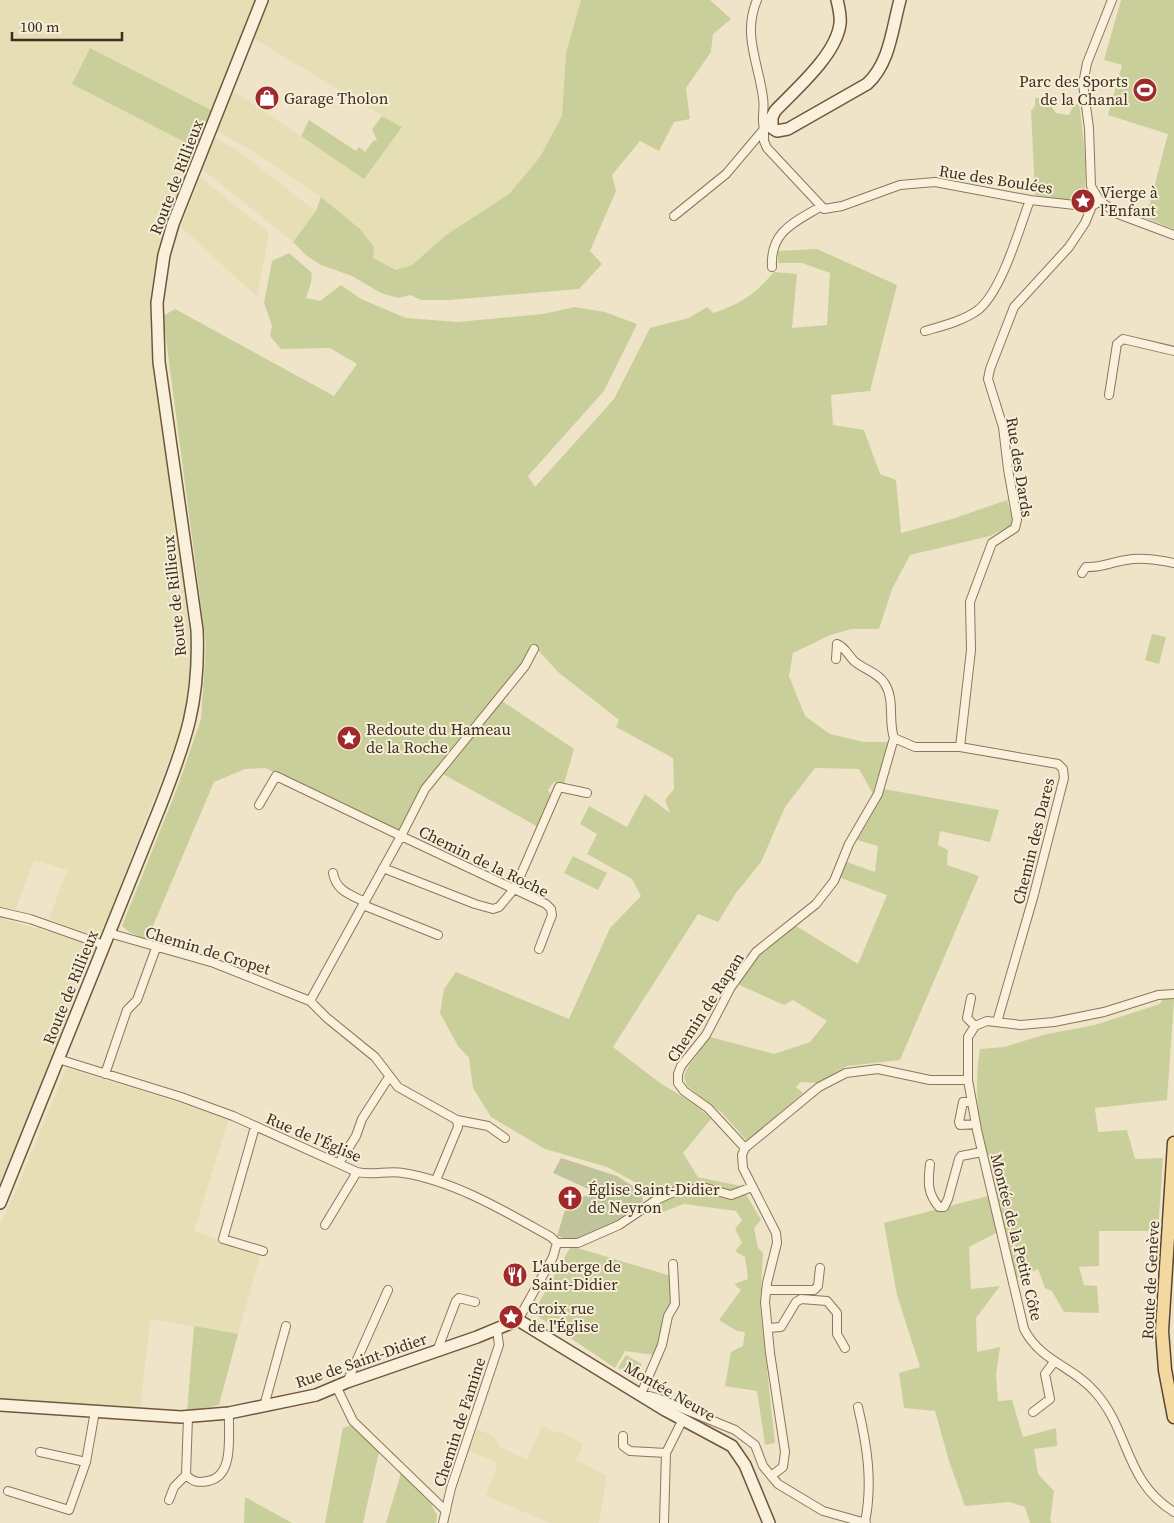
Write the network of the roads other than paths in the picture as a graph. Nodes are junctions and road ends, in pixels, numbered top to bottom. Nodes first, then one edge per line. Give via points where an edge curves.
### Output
1 (262, 0) edge
2 (757, 0) edge
3 (837, 0) edge
4 (900, 0) edge
5 (1112, 0) edge
6 (767, 126) junction
7 (1030, 200) junction
8 (1100, 201) junction
9 (1092, 206) junction
10 (820, 207) junction
11 (674, 216) dead end
12 (1174, 235) edge
13 (772, 267) dead end
14 (925, 332) dead end
15 (1174, 351) edge
16 (1109, 396) dead end
17 (1174, 563) edge
18 (1082, 573) dead end
19 (534, 649) dead end
20 (836, 659) dead end
21 (894, 738) junction
22 (960, 747) junction
23 (588, 793) dead end
24 (259, 805) dead end
25 (401, 836) junction
26 (384, 868) junction
27 (333, 873) dead end
28 (515, 888) junction
29 (364, 904) junction
30 (0, 912) edge
31 (109, 933) junction
32 (438, 935) dead end
33 (104, 945) junction
34 (156, 948) junction
35 (540, 949) dead end
36 (1174, 994) edge
37 (971, 998) dead end
38 (310, 1001) junction
39 (997, 1022) junction
40 (975, 1026) junction
41 (58, 1059) junction
42 (105, 1074) junction
43 (389, 1077) junction
44 (968, 1080) junction
45 (972, 1102) junction
46 (457, 1120) junction
47 (976, 1124) junction
48 (255, 1127) junction
49 (505, 1138) dead end
50 (1174, 1143) edge
51 (745, 1148) junction
52 (982, 1152) junction
53 (339, 1163) junction
54 (930, 1164) dead end
55 (357, 1172) junction
56 (436, 1180) junction
57 (752, 1187) junction
58 (0, 1203) edge
59 (324, 1225) dead end
60 (557, 1243) junction
61 (263, 1251) dead end
62 (673, 1264) dead end
63 (820, 1268) dead end
64 (388, 1290) dead end
65 (766, 1290) junction
66 (475, 1302) dead end
67 (518, 1320) junction
68 (286, 1326) dead end
69 (768, 1328) junction
70 (497, 1330) junction
71 (845, 1348) dead end
72 (438, 1351) junction
73 (1054, 1362) junction
74 (342, 1385) junction
75 (640, 1394) junction
76 (0, 1405) edge
77 (264, 1406) junction
78 (858, 1407) dead end
79 (95, 1411) junction
80 (1033, 1412) dead end
81 (229, 1413) junction
82 (188, 1417) junction
83 (1174, 1417) edge
84 (683, 1419) junction
85 (623, 1436) dead end
86 (40, 1452) dead end
87 (666, 1453) junction
88 (86, 1462) junction
89 (186, 1475) junction
90 (773, 1478) junction
91 (8, 1491) dead end
92 (169, 1500) dead end
93 (446, 1511) junction
94 (1174, 1512) edge
95 (865, 1522) edge
96 (443, 1523) edge
97 (664, 1523) edge
98 (769, 1523) edge

1 - 31 street, Route de Rillieux via 173,224 156,303 159,362 195,610 197,684 182,750
2 - 6 street via 750,40 764,100 761,119
3 - 6 street via 840,24 833,45 775,111
4 - 6 street via 886,57 867,84 788,129 777,131
5 - 8 street via 1087,63 1083,84 1089,128 1091,186
6 - 10 street via 764,141 767,148
6 - 11 street via 726,174
7 - 9 street, Rue des Boulées
7 - 10 street, Rue des Boulées via 935,182 900,185 842,206
7 - 14 street via 997,285 986,302 966,317
8 - 9 street
8 - 12 street via 1118,214
9 - 22 street, Rue des Dards via 1069,247 1014,307 988,379 1004,427 1017,520 1015,528 992,543 970,602 971,650
10 - 13 street via 783,232 773,246
15 - 16 street via 1123,339 1117,344
17 - 18 street via 1152,559 1127,560 1095,568 1086,567
19 - 25 street via 525,666 425,789
20 - 21 street via 838,644 842,645 853,660 885,683
21 - 22 street, Chemin des Dares via 915,747
21 - 51 street, Chemin de Rapan via 878,794 849,844 834,881 825,894 756,952 731,987 706,1035 678,1074 678,1083 684,1091 708,1108
22 - 39 street, Chemin des Dares via 1058,764 1063,769 1064,778 1033,898
23 - 28 street via 559,787
24 - 25 street via 276,776
25 - 26 street, Chemin de la Roche
25 - 28 street, Chemin de la Roche
26 - 28 street via 493,908 504,903
26 - 29 street, Chemin de la Roche
27 - 29 street via 342,891
28 - 35 street, Chemin de la Roche via 551,909 552,915
29 - 32 street
29 - 38 street, Chemin de la Roche
30 - 33 street
31 - 33 street, Route de Rillieux
31 - 34 street, Chemin de Cropet
33 - 41 street, Route de Rillieux
34 - 38 street, Chemin de Cropet via 214,963
34 - 42 street via 137,1000 127,1010
36 - 39 street via 1158,995 1081,1018 1021,1025
37 - 40 street via 967,1018
38 - 43 street, Chemin de Cropet via 375,1057
39 - 40 street via 987,1021
40 - 44 street, Montée de la Petite Côte via 968,1037
41 - 42 street, Rue de l'Église
41 - 58 street, Route de Rillieux
42 - 48 street, Rue de l'Église via 181,1097
43 - 46 street, Chemin de Cropet via 406,1092
43 - 53 street
44 - 45 street, Montée de la Petite Côte
44 - 51 street via 930,1080 878,1069 846,1073 819,1087
45 - 47 street, Montée de la Petite Côte
45 - 47 street via 963,1102 959,1122 960,1125
46 - 49 street, Chemin de Cropet via 488,1126
46 - 56 street via 458,1127
47 - 52 street, Montée de la Petite Côte
48 - 53 street, Rue de l'Église
48 - 61 street via 223,1239
50 - 83 main road, Route de Genève via 1162,1331
51 - 57 street via 741,1162
52 - 54 street via 958,1159 944,1207 939,1207 930,1196
52 - 73 street, Montée de la Petite Côte via 1024,1329 1036,1348
53 - 55 street, Rue de l'Église
55 - 56 street, Rue de l'Église via 367,1175 402,1173
55 - 59 street
56 - 60 street, Rue de l'Église via 479,1199
57 - 60 street via 731,1194 706,1188 676,1191 656,1200 619,1225 578,1243
57 - 65 street via 776,1233 777,1243
60 - 67 street via 553,1257
62 - 75 street via 675,1304 668,1316 662,1346
63 - 65 street via 818,1286 814,1290
64 - 74 street
65 - 69 street
66 - 72 street via 459,1298
67 - 70 street, Rue de Saint-Didier
67 - 75 street, Montée Neuve
68 - 77 street
69 - 71 street via 781,1327 801,1299 823,1300 835,1308 837,1334
69 - 90 street via 785,1446 783,1467
70 - 72 street, Rue de Saint-Didier
70 - 93 street, Chemin de Famine via 499,1345
72 - 74 street, Rue de Saint-Didier
73 - 80 street via 1045,1374 1050,1399
73 - 94 street, Montée de la Petite Côte via 1095,1391 1112,1416 1137,1476
74 - 77 street, Rue de Saint-Didier via 296,1400
74 - 93 street via 353,1421
75 - 84 street, Montée Neuve
75 - 90 street via 735,1430 755,1445 763,1466
76 - 79 street, Rue de Saint-Didier
77 - 81 street, Rue de Saint-Didier
78 - 95 street via 868,1454
79 - 82 street, Rue de Saint-Didier
79 - 88 street
81 - 82 street, Rue de Saint-Didier
81 - 89 street via 224,1472 220,1477 204,1482 196,1482
82 - 89 street
84 - 87 street
84 - 98 street, Montée Neuve via 726,1442 738,1453
85 - 87 street via 623,1446 630,1450
86 - 88 street
87 - 97 street
88 - 91 street via 69,1510
89 - 92 street via 174,1487
90 - 95 street via 823,1511
93 - 96 street, Chemin de Famine

